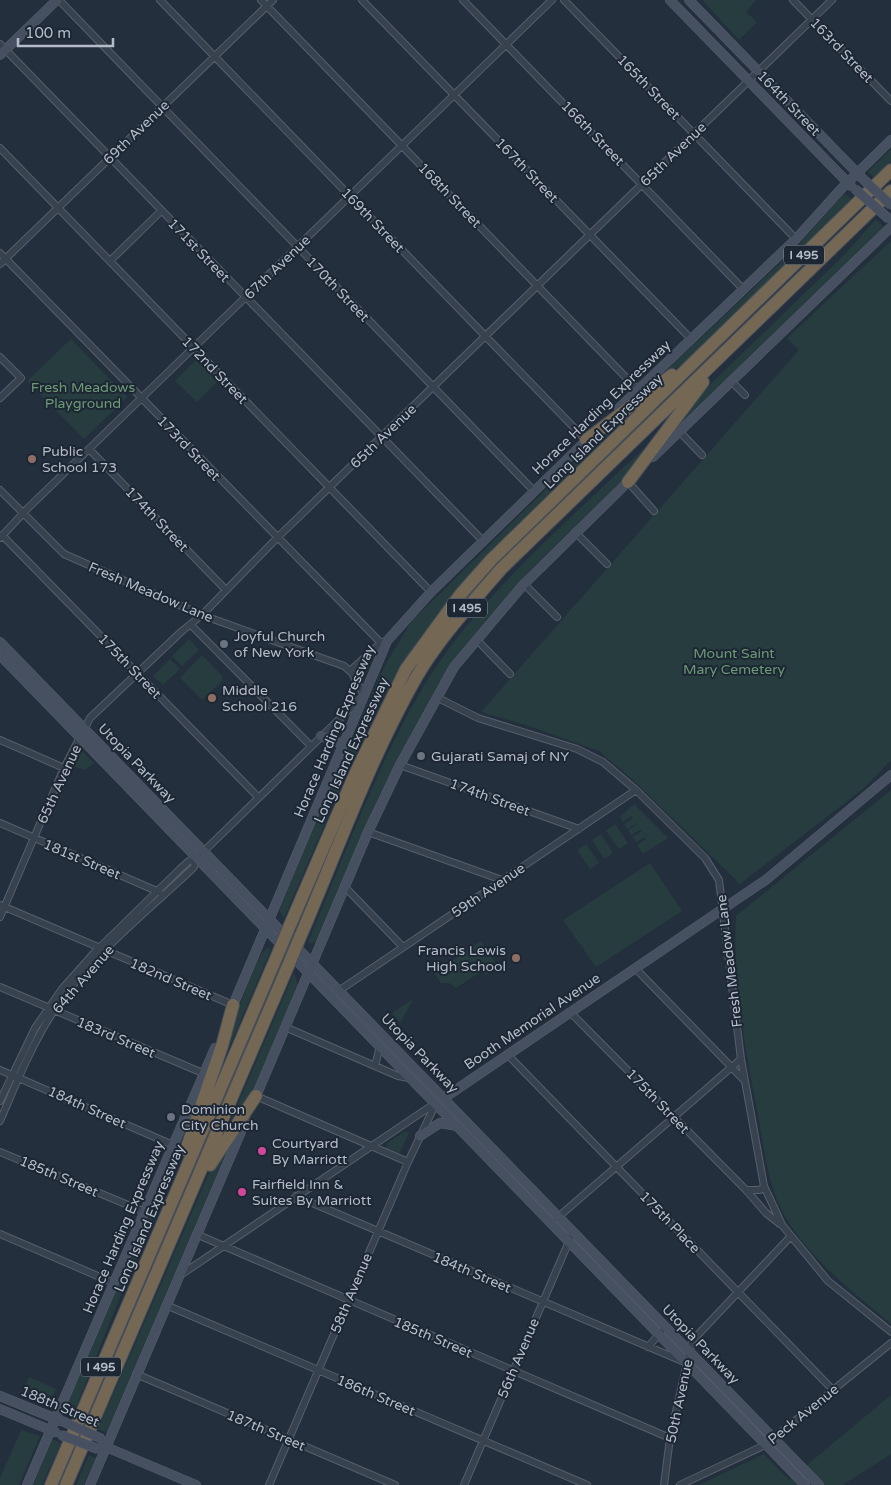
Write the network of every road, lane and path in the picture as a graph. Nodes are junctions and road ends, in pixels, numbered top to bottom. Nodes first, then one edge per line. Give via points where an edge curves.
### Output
1 (58, 0) edge
2 (160, 0) edge
3 (261, 0) edge
4 (273, 0) edge
5 (362, 0) edge
6 (463, 0) edge
7 (552, 0) edge
8 (564, 0) edge
9 (670, 0) edge
10 (689, 0) edge
11 (793, 0) edge
12 (832, 0) edge
13 (267, 6) junction
14 (812, 19) junction
15 (506, 44) junction
16 (2, 50) edge
17 (214, 56) junction
18 (759, 71) junction
19 (749, 81) junction
20 (454, 95) junction
21 (891, 101) edge
22 (162, 107) junction
23 (694, 134) junction
24 (891, 140) edge
25 (402, 146) junction
26 (0, 148) edge
27 (110, 158) junction
28 (891, 170) edge
29 (856, 173) junction
30 (847, 183) junction
31 (642, 184) junction
32 (891, 191) edge
33 (350, 196) junction
34 (891, 205) edge
35 (58, 208) junction
36 (161, 211) junction
37 (890, 222) edge
38 (590, 235) junction
39 (796, 239) junction
40 (298, 247) junction
41 (0, 253) edge
42 (6, 259) junction
43 (110, 261) junction
44 (0, 264) edge
45 (538, 285) junction
46 (743, 289) junction
47 (246, 297) junction
48 (486, 336) junction
49 (691, 339) junction
50 (717, 340) junction
51 (194, 348) junction
52 (728, 349) junction
53 (0, 357) edge
54 (731, 381) junction
55 (433, 386) junction
56 (638, 390) junction
57 (745, 395) dead end
58 (0, 398) edge
59 (141, 398) junction
60 (679, 431) junction
61 (381, 437) junction
62 (586, 440) junction
63 (89, 449) junction
64 (702, 455) dead end
65 (628, 482) junction
66 (329, 488) junction
67 (0, 490) edge
68 (534, 491) junction
69 (654, 511) dead end
70 (23, 513) junction
71 (575, 532) junction
72 (1, 537) edge
73 (277, 538) junction
74 (483, 542) junction
75 (606, 564) dead end
76 (524, 584) junction
77 (226, 589) junction
78 (431, 592) junction
79 (202, 615) junction
80 (557, 617) dead end
81 (191, 625) junction
82 (477, 640) junction
83 (383, 641) junction
84 (0, 642) edge
85 (0, 656) edge
86 (350, 671) junction
87 (137, 674) junction
88 (510, 674) dead end
89 (364, 694) junction
90 (438, 698) junction
91 (85, 729) junction
92 (321, 736) junction
93 (80, 738) junction
94 (0, 740) edge
95 (343, 744) junction
96 (311, 746) junction
97 (400, 765) junction
98 (64, 768) junction
99 (891, 775) edge
100 (636, 790) junction
101 (258, 797) junction
102 (0, 823) edge
103 (579, 829) junction
104 (368, 832) junction
105 (34, 838) junction
106 (203, 851) junction
107 (196, 859) junction
108 (502, 880) junction
109 (345, 887) junction
110 (157, 891) junction
111 (164, 895) junction
112 (2, 906) edge
113 (723, 908) junction
114 (0, 917) edge
115 (269, 919) junction
116 (265, 929) junction
117 (403, 947) junction
118 (103, 950) junction
119 (313, 962) junction
120 (635, 968) junction
121 (308, 973) junction
122 (0, 987) edge
123 (340, 990) junction
124 (233, 1005) junction
125 (51, 1009) junction
126 (570, 1012) junction
127 (285, 1027) junction
128 (380, 1046) junction
129 (508, 1054) junction
130 (741, 1059) junction
131 (375, 1066) junction
132 (730, 1066) junction
133 (0, 1070) edge
134 (205, 1074) junction
135 (15, 1076) junction
136 (411, 1078) junction
137 (745, 1080) junction
138 (256, 1096) junction
139 (440, 1100) junction
140 (0, 1101) edge
141 (673, 1116) junction
142 (0, 1121) edge
143 (458, 1126) junction
144 (420, 1136) junction
145 (173, 1145) junction
146 (370, 1146) junction
147 (0, 1152) edge
148 (408, 1162) junction
149 (616, 1166) junction
150 (764, 1186) junction
151 (746, 1190) junction
152 (296, 1196) junction
153 (145, 1212) junction
154 (555, 1220) junction
155 (782, 1225) junction
156 (378, 1231) junction
157 (0, 1234) edge
158 (196, 1234) junction
159 (572, 1236) junction
160 (791, 1236) junction
161 (225, 1246) junction
162 (167, 1247) junction
163 (152, 1249) junction
164 (178, 1276) junction
165 (114, 1283) junction
166 (738, 1292) junction
167 (348, 1301) junction
168 (542, 1302) junction
169 (166, 1305) junction
170 (662, 1331) junction
171 (891, 1332) edge
172 (891, 1344) edge
173 (648, 1347) junction
174 (690, 1352) junction
175 (687, 1364) junction
176 (319, 1370) junction
177 (513, 1371) junction
178 (136, 1374) junction
179 (832, 1389) junction
180 (0, 1396) edge
181 (0, 1409) edge
182 (59, 1420) junction
183 (51, 1431) junction
184 (670, 1438) junction
185 (773, 1438) junction
186 (289, 1440) junction
187 (483, 1440) junction
188 (102, 1445) junction
189 (765, 1445) junction
190 (27, 1485) edge
191 (51, 1485) edge
192 (66, 1485) edge
193 (90, 1485) edge
194 (196, 1485) edge
195 (269, 1485) edge
196 (395, 1485) edge
197 (464, 1485) edge
198 (587, 1485) edge
199 (664, 1485) edge
200 (680, 1485) edge
201 (805, 1485) edge
202 (819, 1485) edge

1 - 16 main road
1 - 22 street, 170th Street
2 - 17 street, 169th Street
3 - 13 street, 168th Street
4 - 13 street, 69th Avenue
5 - 20 street, 167th Street
6 - 15 street, 166th Street
7 - 15 street, 67th Avenue
8 - 23 street, 165th Street
9 - 19 main road, 164th Street
10 - 18 main road, 164th Street
11 - 14 street, 163rd Street
12 - 14 street, 65th Avenue
13 - 17 street, 69th Avenue
13 - 25 street, 168th Street
14 - 18 street, 65th Avenue
14 - 21 street, 163rd Street
15 - 20 street, 67th Avenue
15 - 31 street, 166th Street
16 - 27 street, 171st Street
17 - 22 street, 69th Avenue
17 - 33 street, 169th Street
18 - 19 street, 65th Avenue
18 - 29 main road, 164th Street
19 - 23 street, 65th Avenue
19 - 30 main road, 164th Street
20 - 25 street, 67th Avenue
20 - 38 street, 167th Street
22 - 27 street, 69th Avenue
22 - 40 street, 170th Street
23 - 31 street, 65th Avenue
23 - 39 street, 165th Street
24 - 29 main road, Horace Harding Expressway
25 - 33 street, 67th Avenue
25 - 45 street, 168th Street
26 - 35 street, 172nd Street
27 - 35 street, 69th Avenue
27 - 36 street, 171st Street
28 - 50 highway, Long Island Expressway / I 495
29 - 30 main road, Horace Harding Expressway
29 - 34 main road, 164th Street, bridge
30 - 37 main road, 164th Street, bridge
30 - 39 main road, Horace Harding Expressway
31 - 38 street, 65th Avenue
31 - 46 street, 166th Street
32 - 52 highway, Long Island Expressway / I 495
33 - 40 street, 67th Avenue
33 - 48 street, 169th Street
35 - 42 street, 69th Avenue
35 - 43 street, 172nd Street
36 - 43 street
36 - 47 street, 171st Street
37 - 54 main road
38 - 45 street, 65th Avenue
38 - 49 street, 167th Street
39 - 46 main road, Horace Harding Expressway
40 - 47 street, 67th Avenue
40 - 55 street, 170th Street
41 - 42 street, 173rd Street
42 - 44 street, 69th Avenue
42 - 59 street, 173rd Street
43 - 51 street, 172nd Street
45 - 48 street, 65th Avenue
45 - 56 street, 168th Street
46 - 49 main road, Horace Harding Expressway
47 - 51 street, 67th Avenue
47 - 61 street, 171st Street
48 - 55 street, 65th Avenue
48 - 62 street, 169th Street
49 - 56 main road, Horace Harding Expressway
50 - 62 highway
50 - 163 highway, Long Island Expressway / I 495, bridge via 491,560 433,629 406,669 381,717
51 - 59 street, 67th Avenue
51 - 66 street, 172nd Street
52 - 65 highway
52 - 162 highway, Long Island Expressway / I 495, bridge via 501,569 445,636 418,675 395,719
53 - 58 street via 21,378
54 - 57 street
54 - 60 main road
55 - 61 street, 65th Avenue
55 - 68 street, 170th Street
56 - 62 main road, Horace Harding Expressway
59 - 63 street, 67th Avenue
59 - 73 street, 173rd Street
60 - 64 street
60 - 65 main road
61 - 66 street, 65th Avenue
61 - 74 street, 171st Street
62 - 68 main road, Horace Harding Expressway
63 - 70 street, 67th Avenue
63 - 77 street, 174th Street
65 - 69 street
65 - 71 main road
66 - 73 street, 65th Avenue
66 - 78 street, 172nd Street
67 - 70 street, Fresh Meadow Lane
68 - 74 main road, Horace Harding Expressway
70 - 72 street, 67th Avenue
70 - 79 street, Fresh Meadow Lane via 64,554
71 - 75 street
71 - 76 main road
72 - 87 street, 175th Street
73 - 77 street, 65th Avenue
73 - 83 street, 173rd Street
74 - 78 main road, Horace Harding Expressway
76 - 80 street
76 - 82 main road
77 - 79 street, 65th Avenue
78 - 83 main road, Horace Harding Expressway
79 - 81 street, 65th Avenue
79 - 86 street, Fresh Meadow Lane via 344,666
81 - 87 street, 65th Avenue
81 - 96 street
82 - 88 street
82 - 90 main road via 454,667
83 - 86 street
83 - 89 main road, Horace Harding Expressway
84 - 91 main road, Utopia Parkway
85 - 93 main road, Utopia Parkway
86 - 89 street
87 - 91 street, 65th Avenue via 90,718
87 - 101 street, 175th Street
89 - 92 street, 64th Avenue
89 - 95 main road, Horace Harding Expressway
90 - 97 main road
90 - 100 street, Fresh Meadow Lane via 478,718 577,749 603,762
91 - 93 street, 65th Avenue
91 - 106 main road, Utopia Parkway
92 - 95 main road
92 - 96 street, 64th Avenue
93 - 98 street, 65th Avenue
93 - 107 main road, Utopia Parkway
94 - 98 street
95 - 115 main road, Horace Harding Expressway
96 - 101 street, 64th Avenue
97 - 103 street, 174th Street
97 - 104 main road
98 - 105 street, 65th Avenue
99 - 113 main road, Booth Memorial Avenue via 767,879
100 - 103 street, 59th Avenue
100 - 113 street, Fresh Meadow Lane via 706,858 719,880
101 - 106 street, 64th Avenue
102 - 105 street, 181st Street
103 - 108 street, 59th Avenue
104 - 108 street
104 - 109 main road
105 - 110 street, 181st Street
105 - 112 street, 65th Avenue
106 - 107 street, 64th Avenue
106 - 115 main road, Utopia Parkway
107 - 110 street, 64th Avenue via 188,861
107 - 111 street, 64th Avenue via 194,867
107 - 116 main road, Utopia Parkway
108 - 117 street, 59th Avenue
109 - 117 street
109 - 119 main road
110 - 111 street, 181st Street
110 - 118 street, 64th Avenue
111 - 118 street, 64th Avenue
112 - 114 street, 65th Avenue
112 - 118 street, 182nd Street
113 - 120 main road, Booth Memorial Avenue
113 - 130 street, Fresh Meadow Lane
115 - 116 main road, Horace Harding Expressway
115 - 119 main road, Utopia Parkway
116 - 121 main road, Utopia Parkway
116 - 124 main road, Horace Harding Expressway
117 - 123 street, 59th Avenue
118 - 124 street, 182nd Street
118 - 125 street, 64th Avenue
119 - 121 main road
119 - 123 main road, Utopia Parkway
120 - 126 main road, Booth Memorial Avenue
120 - 132 street
121 - 127 main road
121 - 128 main road, Utopia Parkway
122 - 125 street, 183rd Street
123 - 139 main road, Utopia Parkway
124 - 134 main road, Horace Harding Expressway
124 - 163 highway
125 - 134 street, 183rd Street
125 - 135 street, 64th Avenue
126 - 129 main road, Booth Memorial Avenue
126 - 141 street, 175th Street
127 - 131 street
127 - 138 main road
128 - 131 street
128 - 136 main road, Utopia Parkway
129 - 139 main road, Booth Memorial Avenue
129 - 149 street, 175th Place
130 - 132 street
130 - 137 street, Fresh Meadow Lane
131 - 136 street
132 - 137 street
132 - 141 street
133 - 135 street, 184th Street
134 - 145 main road, Horace Harding Expressway
135 - 140 street, 64th Avenue
135 - 142 street, 64th Avenue
135 - 145 street, 184th Street
136 - 139 main road, Utopia Parkway
137 - 150 street, Fresh Meadow Lane
138 - 146 street
138 - 158 main road
138 - 162 highway via 217,1153
139 - 143 main road, Utopia Parkway
139 - 144 street, 58th Avenue
139 - 146 street, Booth Memorial Avenue
139 - 154 main road, Utopia Parkway
141 - 149 street
141 - 151 street, 175th Street
143 - 144 main road via 440,1123
143 - 154 main road, Utopia Parkway
144 - 148 street, 58th Avenue
145 - 153 main road, Horace Harding Expressway
146 - 148 street
146 - 152 street, Booth Memorial Avenue
147 - 153 street, 185th Street
148 - 156 street, 58th Avenue
149 - 154 street
149 - 166 street, 175th Place
150 - 151 street via 760,1190
150 - 155 street, Fresh Meadow Lane
151 - 155 street, 175th Street
152 - 156 street, 184th Street
152 - 161 street, Booth Memorial Avenue
153 - 165 main road, Horace Harding Expressway
154 - 159 main road, Utopia Parkway
155 - 160 street, Fresh Meadow Lane
156 - 167 street, 58th Avenue
156 - 168 street, 184th Street
157 - 165 street
158 - 161 street, 185th Street
158 - 164 main road
159 - 168 street, 56th Avenue
159 - 170 main road, Utopia Parkway
160 - 166 street, 50th Avenue
160 - 171 street, Fresh Meadow Lane via 828,1281
161 - 164 street, Booth Memorial Avenue
161 - 167 street, 185th Street
162 - 192 highway, Long Island Expressway / I 495
163 - 191 highway, Long Island Expressway / I 495
164 - 169 main road
165 - 182 main road, Horace Harding Expressway
166 - 174 street, 50th Avenue via 692,1342
166 - 179 street, 175th Place
167 - 176 street, 58th Avenue
167 - 177 street, 185th Street
168 - 173 street, 184th Street
168 - 177 street, 56th Avenue
169 - 176 street, 186th Street
169 - 178 main road
170 - 173 street
170 - 174 main road, Utopia Parkway
170 - 175 main road, Utopia Parkway
172 - 179 street, Peck Avenue
173 - 175 street, 184th Street
174 - 175 street, 50th Avenue
174 - 185 main road, Utopia Parkway
175 - 184 street, 50th Avenue
175 - 189 main road, Utopia Parkway
176 - 186 street, 58th Avenue
176 - 187 street, 186th Street
177 - 184 street, 185th Street
177 - 187 street, 56th Avenue
178 - 186 street, 187th Street
178 - 188 main road
179 - 185 street, Peck Avenue
180 - 182 main road, 188th Street
181 - 183 main road, 188th Street
182 - 183 main road, Horace Harding Expressway
182 - 188 main road, 188th Street, bridge
183 - 188 main road, 188th Street, bridge
183 - 190 main road, Horace Harding Expressway
184 - 199 street, 50th Avenue
185 - 189 street, Peck Avenue
185 - 202 main road, Utopia Parkway
186 - 195 street, 58th Avenue
186 - 196 street, 187th Street
187 - 197 street, 56th Avenue
187 - 198 street, 186th Street
188 - 193 main road
188 - 194 main road, 188th Street
189 - 200 street, Peck Avenue
189 - 201 main road, Utopia Parkway

